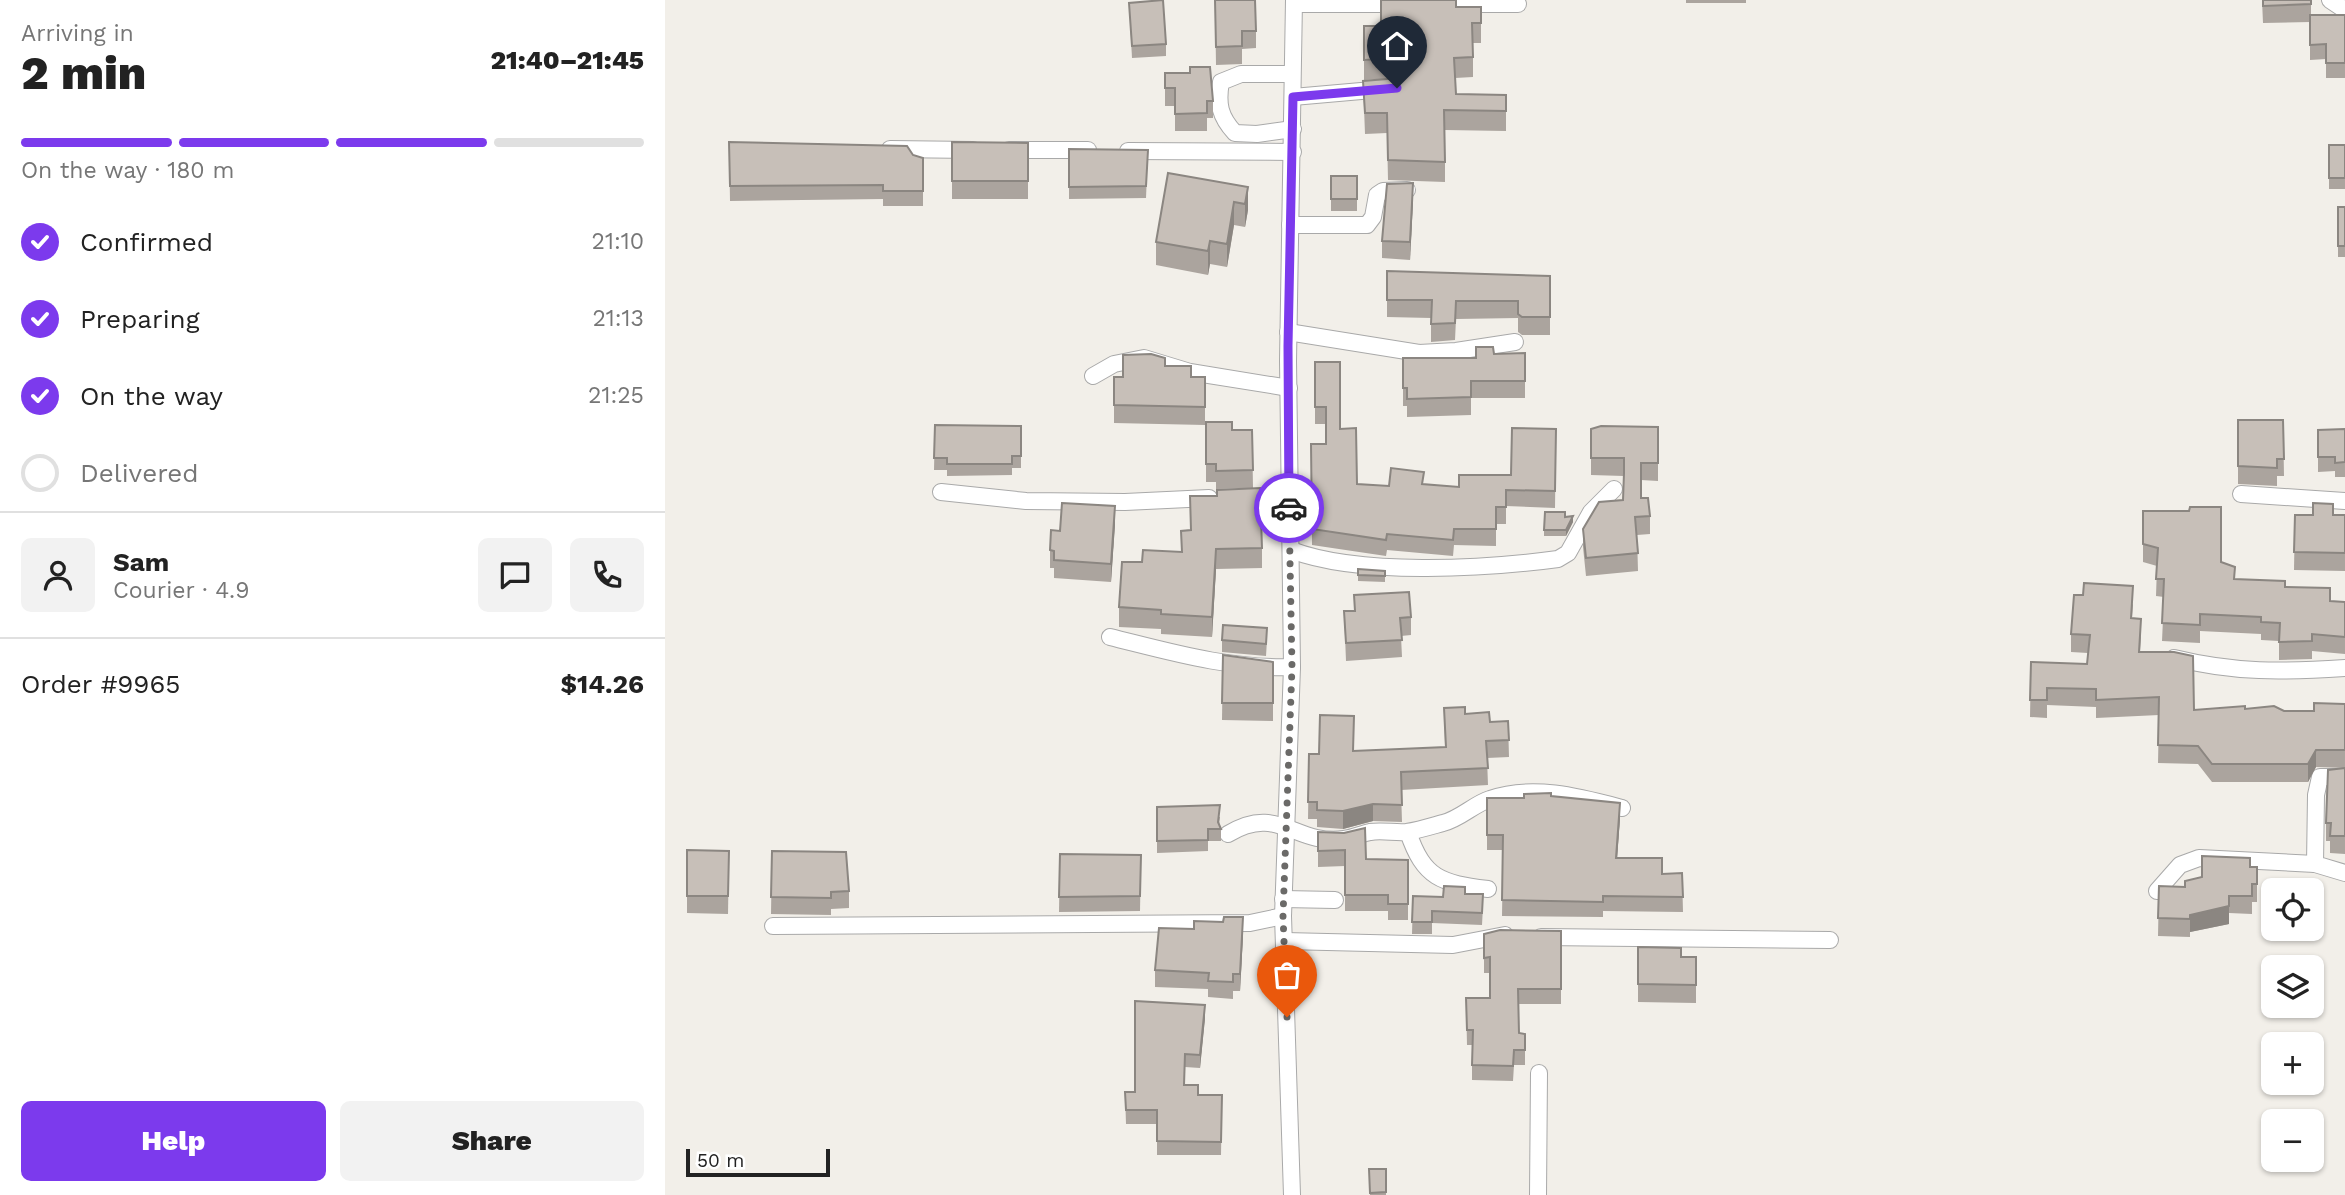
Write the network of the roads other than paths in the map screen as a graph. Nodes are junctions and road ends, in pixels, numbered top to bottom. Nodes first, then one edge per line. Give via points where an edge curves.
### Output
1 (2329, 0) edge
2 (1294, 2) edge
3 (1518, 4) dead end
4 (2345, 10) edge
5 (1291, 74) junction
6 (1397, 88) edge
7 (1293, 97) junction
8 (1293, 130) junction
9 (875, 149) edge
10 (1293, 152) junction
11 (1412, 190) edge
12 (1290, 225) junction
13 (1288, 332) junction
14 (1515, 342) dead end
15 (1093, 376) dead end
16 (1289, 388) junction
17 (1614, 489) dead end
18 (941, 492) dead end
19 (2241, 494) dead end
20 (1288, 497) junction
21 (2345, 501) edge
22 (1291, 550) junction
23 (1110, 637) dead end
24 (2171, 658) edge
25 (1292, 667) junction
26 (2345, 668) edge
27 (2345, 777) edge
28 (1622, 808) edge
29 (1285, 824) junction
30 (1408, 832) junction
31 (1228, 834) dead end
32 (2315, 864) junction
33 (2345, 873) edge
34 (1488, 889) dead end
35 (2157, 891) edge
36 (1335, 900) dead end
37 (1283, 907) junction
38 (773, 926) dead end
39 (1830, 940) dead end
40 (1285, 941) junction
41 (1538, 1073) dead end
42 (1292, 1195) edge
43 (1538, 1195) edge

1 - 4 street
2 - 3 street
2 - 5 street
5 - 7 street
5 - 8 street via 1241,74 1221,82 1219,93 1223,120 1235,133
6 - 7 street
7 - 8 street
8 - 10 street
9 - 10 street
10 - 12 street
11 - 12 street via 1377,195 1367,225
12 - 13 street
13 - 14 street via 1419,353
13 - 16 street
15 - 16 street via 1114,364 1144,358 1190,372
16 - 20 street
17 - 22 street via 1591,512 1568,553 1557,559 1427,568 1315,560
18 - 20 street via 1026,501
19 - 21 street
20 - 22 street
22 - 25 street
23 - 25 street via 1208,662
24 - 26 street via 2265,673
25 - 29 street
27 - 32 street via 2320,777
28 - 30 street via 1562,793 1491,798 1447,822
29 - 30 street via 1308,839 1323,841 1371,832
29 - 31 street via 1242,826
29 - 37 street
30 - 34 street via 1416,854 1441,881
32 - 33 street
32 - 35 street via 2199,858 2180,865
36 - 37 street
37 - 38 street via 1250,922
37 - 40 street
39 - 40 street via 1499,935 1453,945
40 - 42 street
41 - 43 street

